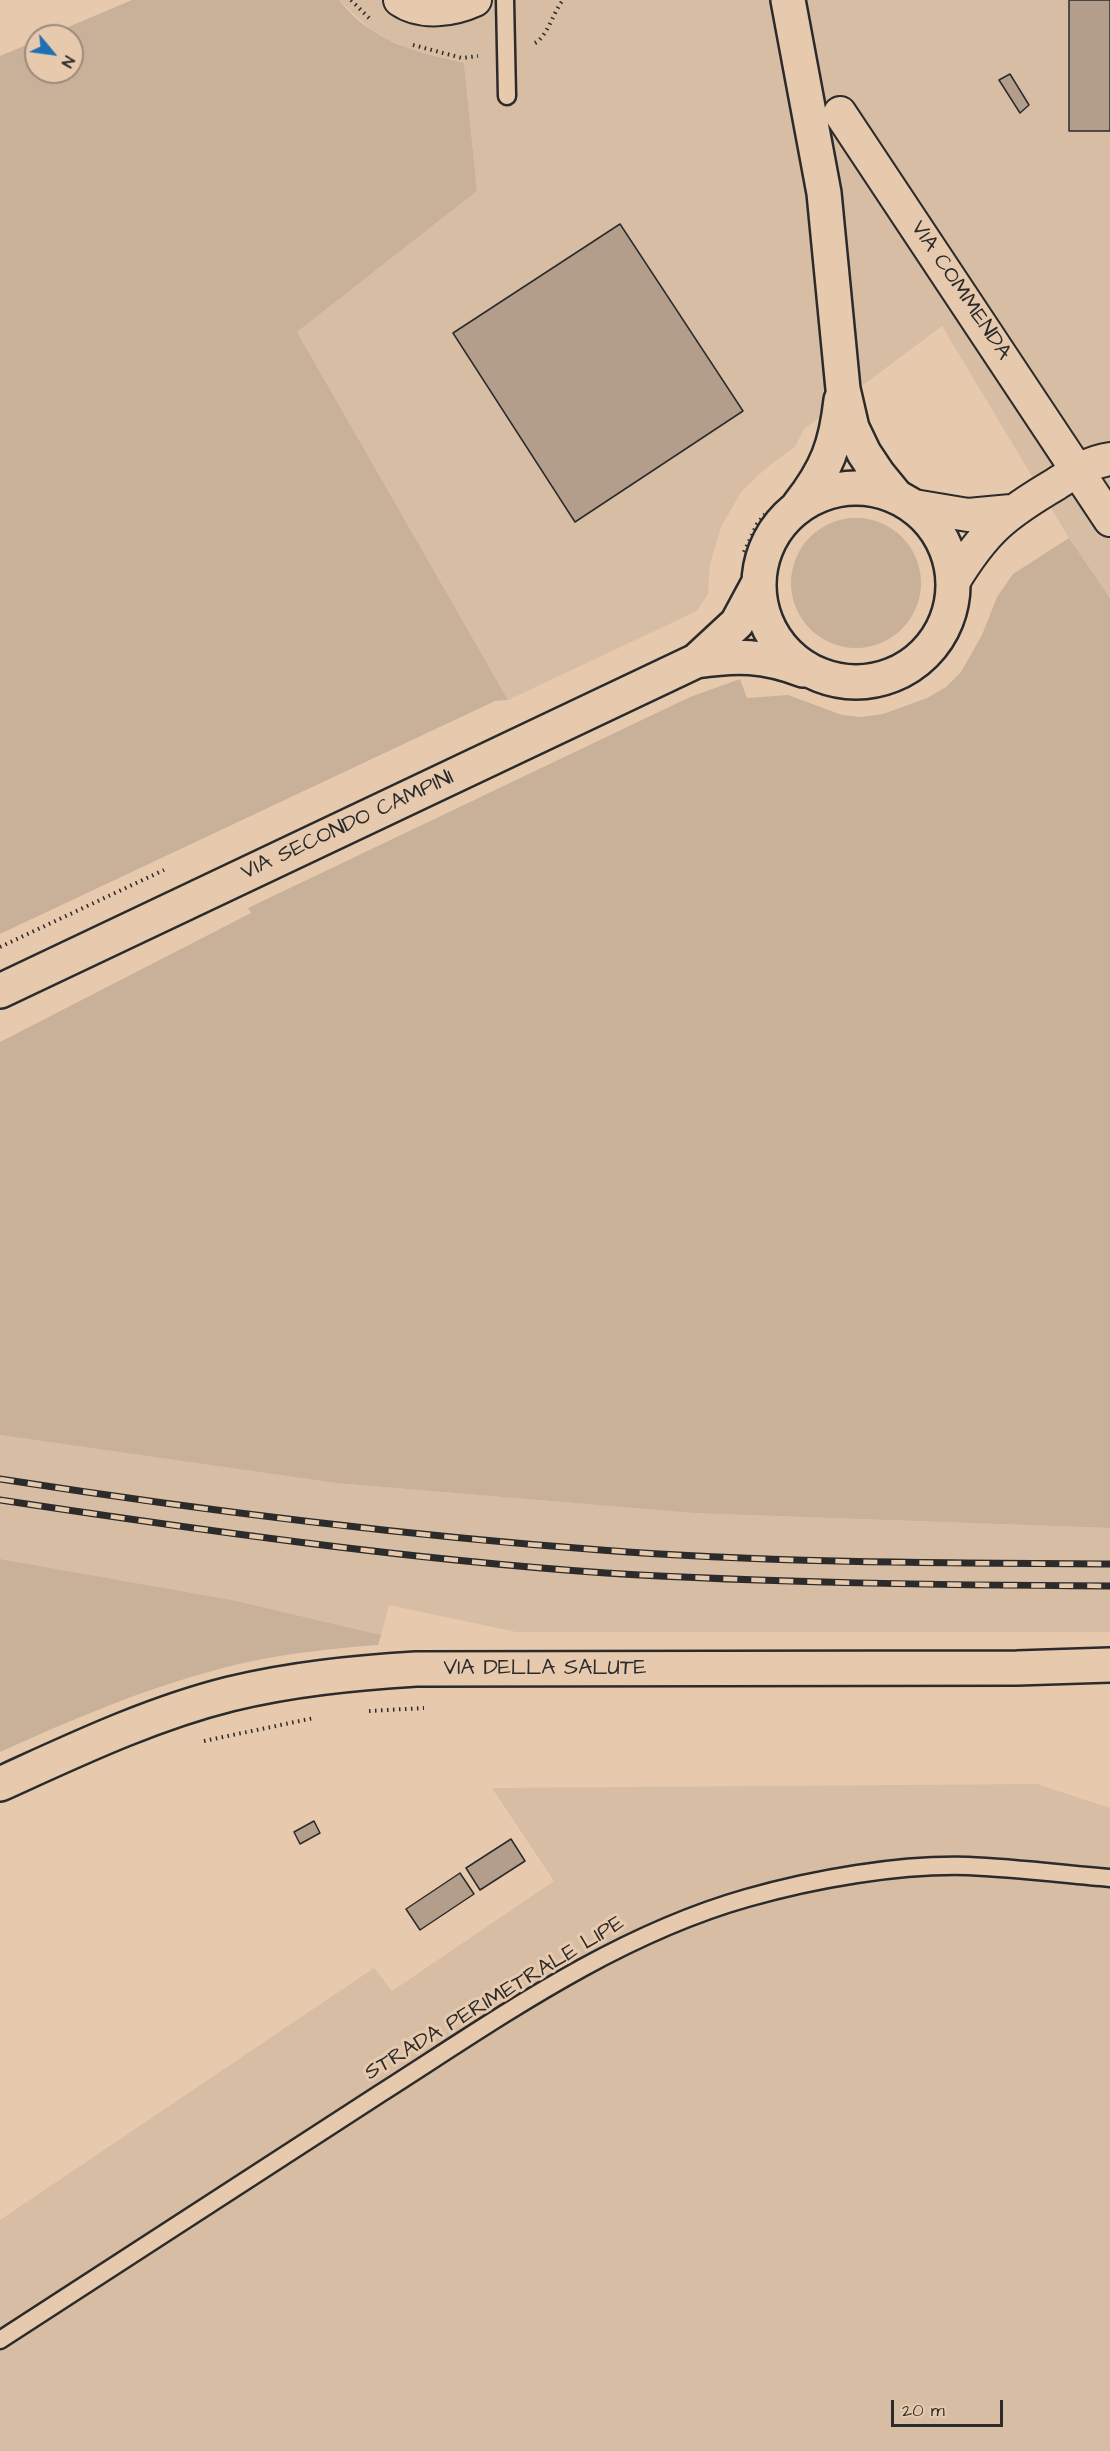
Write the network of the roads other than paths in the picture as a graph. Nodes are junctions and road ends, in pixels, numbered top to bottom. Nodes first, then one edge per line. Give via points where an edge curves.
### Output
1 (400, 0) edge
2 (475, 0) edge
3 (505, 0) edge
4 (788, 0) edge
5 (507, 96) dead end
6 (840, 113) dead end
7 (843, 389) junction
8 (1110, 459) edge
9 (1079, 470) junction
10 (905, 501) junction
11 (783, 509) junction
12 (1011, 511) junction
13 (1110, 520) edge
14 (758, 584) junction
15 (960, 593) junction
16 (696, 661) junction
17 (819, 683) junction
18 (0, 991) edge
19 (1110, 1665) edge
20 (0, 1784) edge
21 (1110, 1878) edge
22 (0, 2340) edge

1 - 2 street via 440,11
3 - 5 lane
4 - 7 street via 824,193
6 - 9 street, VIA COMMENDA
7 - 10 street via 852,428 864,453
7 - 11 street via 831,453 816,483
8 - 9 street
9 - 12 street
9 - 13 street, VIA COMMENDA
10 - 11 street via 872,488 845,488
10 - 12 street via 936,512 968,515
10 - 15 street via 938,534
11 - 14 street via 763,554
12 - 15 street via 980,541
14 - 16 street, VIA SECONDO CAMPINI via 737,622
14 - 17 street via 762,612 773,638
15 - 17 street via 942,633 924,656 900,673 872,682
16 - 17 street, VIA SECONDO CAMPINI via 752,656 778,661
16 - 18 street, VIA SECONDO CAMPINI
19 - 20 street, VIA DELLA SALUTE via 416,1669 341,1674 199,1703 147,1720
21 - 22 lane, STRADA PERIMETRALE LIPE via 966,1866 898,1870 782,1890 684,1918 590,1964 477,2031

